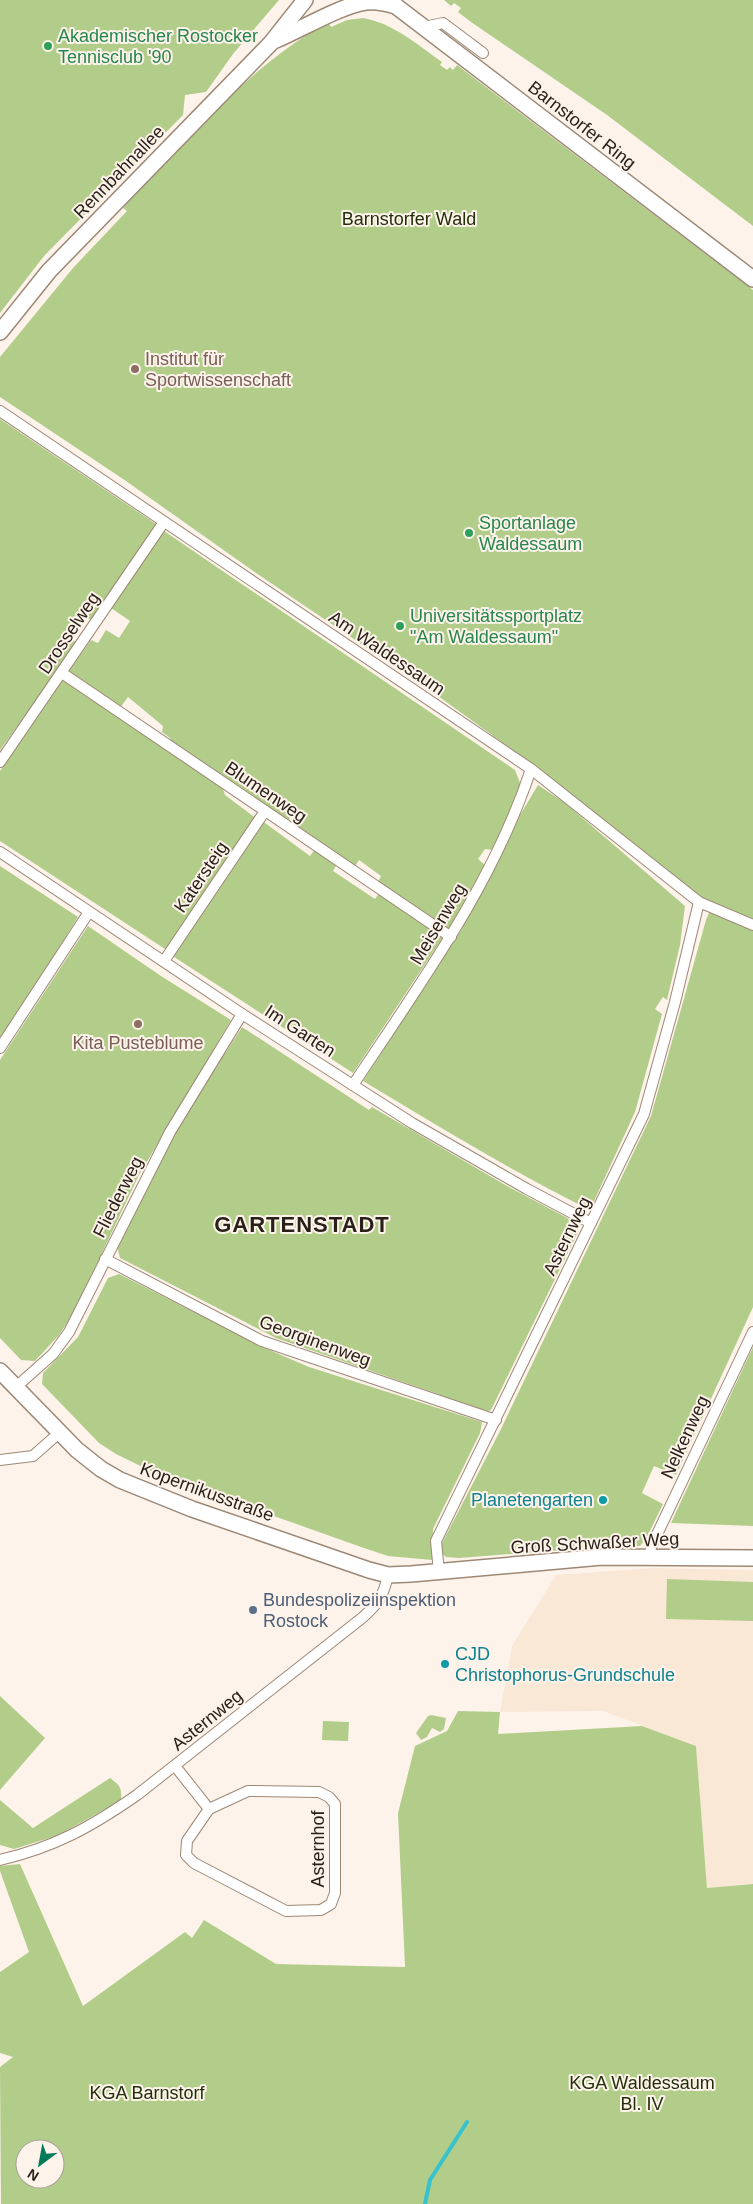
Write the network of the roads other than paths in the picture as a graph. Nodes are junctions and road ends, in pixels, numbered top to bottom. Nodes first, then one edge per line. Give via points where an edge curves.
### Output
1 (305, 0) edge
2 (392, 3) edge
3 (424, 27) junction
4 (271, 43) junction
5 (483, 53) dead end
6 (753, 279) edge
7 (0, 332) edge
8 (0, 410) edge
9 (164, 522) junction
10 (62, 673) junction
11 (0, 762) edge
12 (531, 770) junction
13 (265, 811) junction
14 (0, 852) edge
15 (699, 902) junction
16 (89, 912) junction
17 (753, 925) edge
18 (451, 937) junction
19 (164, 961) junction
20 (242, 1014) junction
21 (0, 1048) edge
22 (353, 1085) junction
23 (591, 1222) junction
24 (105, 1259) junction
25 (753, 1332) edge
26 (0, 1371) edge
27 (16, 1387) junction
28 (496, 1420) junction
29 (59, 1433) junction
30 (0, 1460) edge
31 (650, 1556) junction
32 (753, 1558) edge
33 (439, 1572) junction
34 (388, 1574) junction
35 (175, 1766) junction
36 (209, 1809) junction
37 (0, 1860) edge

1 - 4 street, Rennbahnallee
2 - 3 street, Barnstorfer Ring
2 - 4 street, Rennbahnallee via 365,2 349,7
3 - 5 street via 443,23
3 - 6 street, Barnstorfer Ring
4 - 7 street, Rennbahnallee via 49,272
8 - 9 street, Am Waldessaum
9 - 10 street, Drosselweg
9 - 12 street, Am Waldessaum
10 - 11 street, Drosselweg
10 - 13 street, Blumenweg
12 - 15 street, Am Waldessaum
12 - 18 street, Meisenweg via 496,855
13 - 18 street, Blumenweg
13 - 19 street, Katersteig
14 - 16 street, Im Garten
15 - 17 street, Am Waldessaum
15 - 23 street, Asternweg via 644,1114
16 - 19 street, Im Garten
16 - 21 street
18 - 22 street, Meisenweg
19 - 20 street, Im Garten
20 - 22 street, Im Garten
20 - 24 street, Fliederweg via 170,1132
22 - 23 street, Im Garten via 420,1128
23 - 28 street, Asternweg
24 - 27 street, Fliederweg via 69,1332 53,1354
24 - 28 street, Georginenweg via 262,1342
25 - 31 street, Nelkenweg via 651,1546
26 - 27 street, Kopernikusstraße
27 - 29 street, Kopernikusstraße
28 - 33 street, Asternweg via 436,1540
29 - 30 street via 33,1456
29 - 34 street, Kopernikusstraße via 101,1469 153,1495
31 - 32 street, Groß Schwaßer Weg
31 - 33 street, Groß Schwaßer Weg via 602,1557
33 - 34 street, Kopernikusstraße
34 - 35 street, Asternweg via 379,1603
35 - 36 street
35 - 37 street, Asternweg via 89,1826 51,1845
36 - 36 street, Asternhof via 187,1841 186,1855 194,1863 286,1911 321,1910 331,1904 335,1893 335,1804 329,1797 319,1792 248,1791

